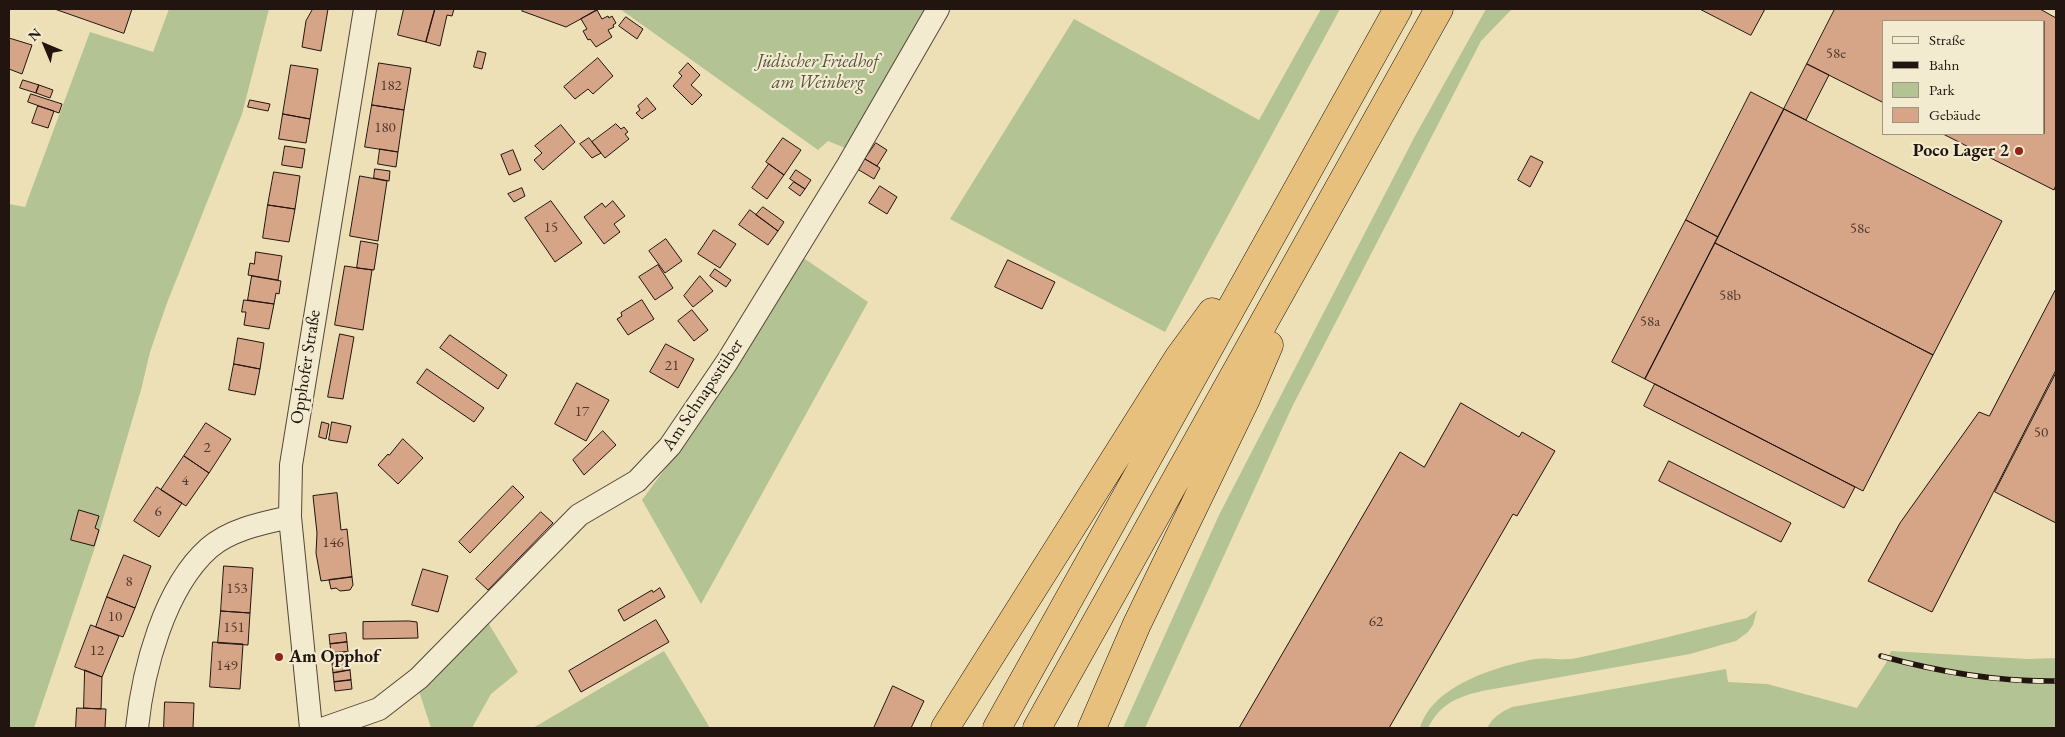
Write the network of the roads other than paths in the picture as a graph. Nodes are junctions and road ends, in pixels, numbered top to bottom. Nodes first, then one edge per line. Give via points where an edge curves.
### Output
1 (365, 9) edge
2 (938, 9) edge
3 (1398, 9) edge
4 (1440, 9) edge
5 (1282, 216) junction
6 (1316, 230) junction
7 (290, 517) junction
8 (138, 728) edge
9 (311, 728) edge
10 (325, 728) edge
11 (945, 728) edge
12 (997, 728) edge
13 (1037, 728) edge
14 (1092, 728) edge

1 - 7 street, Opphofer Straße via 298,412 291,465
2 - 10 street, Am Schnapsstüber via 869,131 732,354 670,446 637,480 578,515 419,678 379,708
3 - 5 highway
4 - 6 highway
5 - 11 highway via 1179,357
5 - 12 highway
6 - 13 highway
6 - 14 highway via 1245,401 1137,624
7 - 8 street via 230,534 194,565 170,603 158,633 140,700
7 - 9 street, Opphofer Straße

